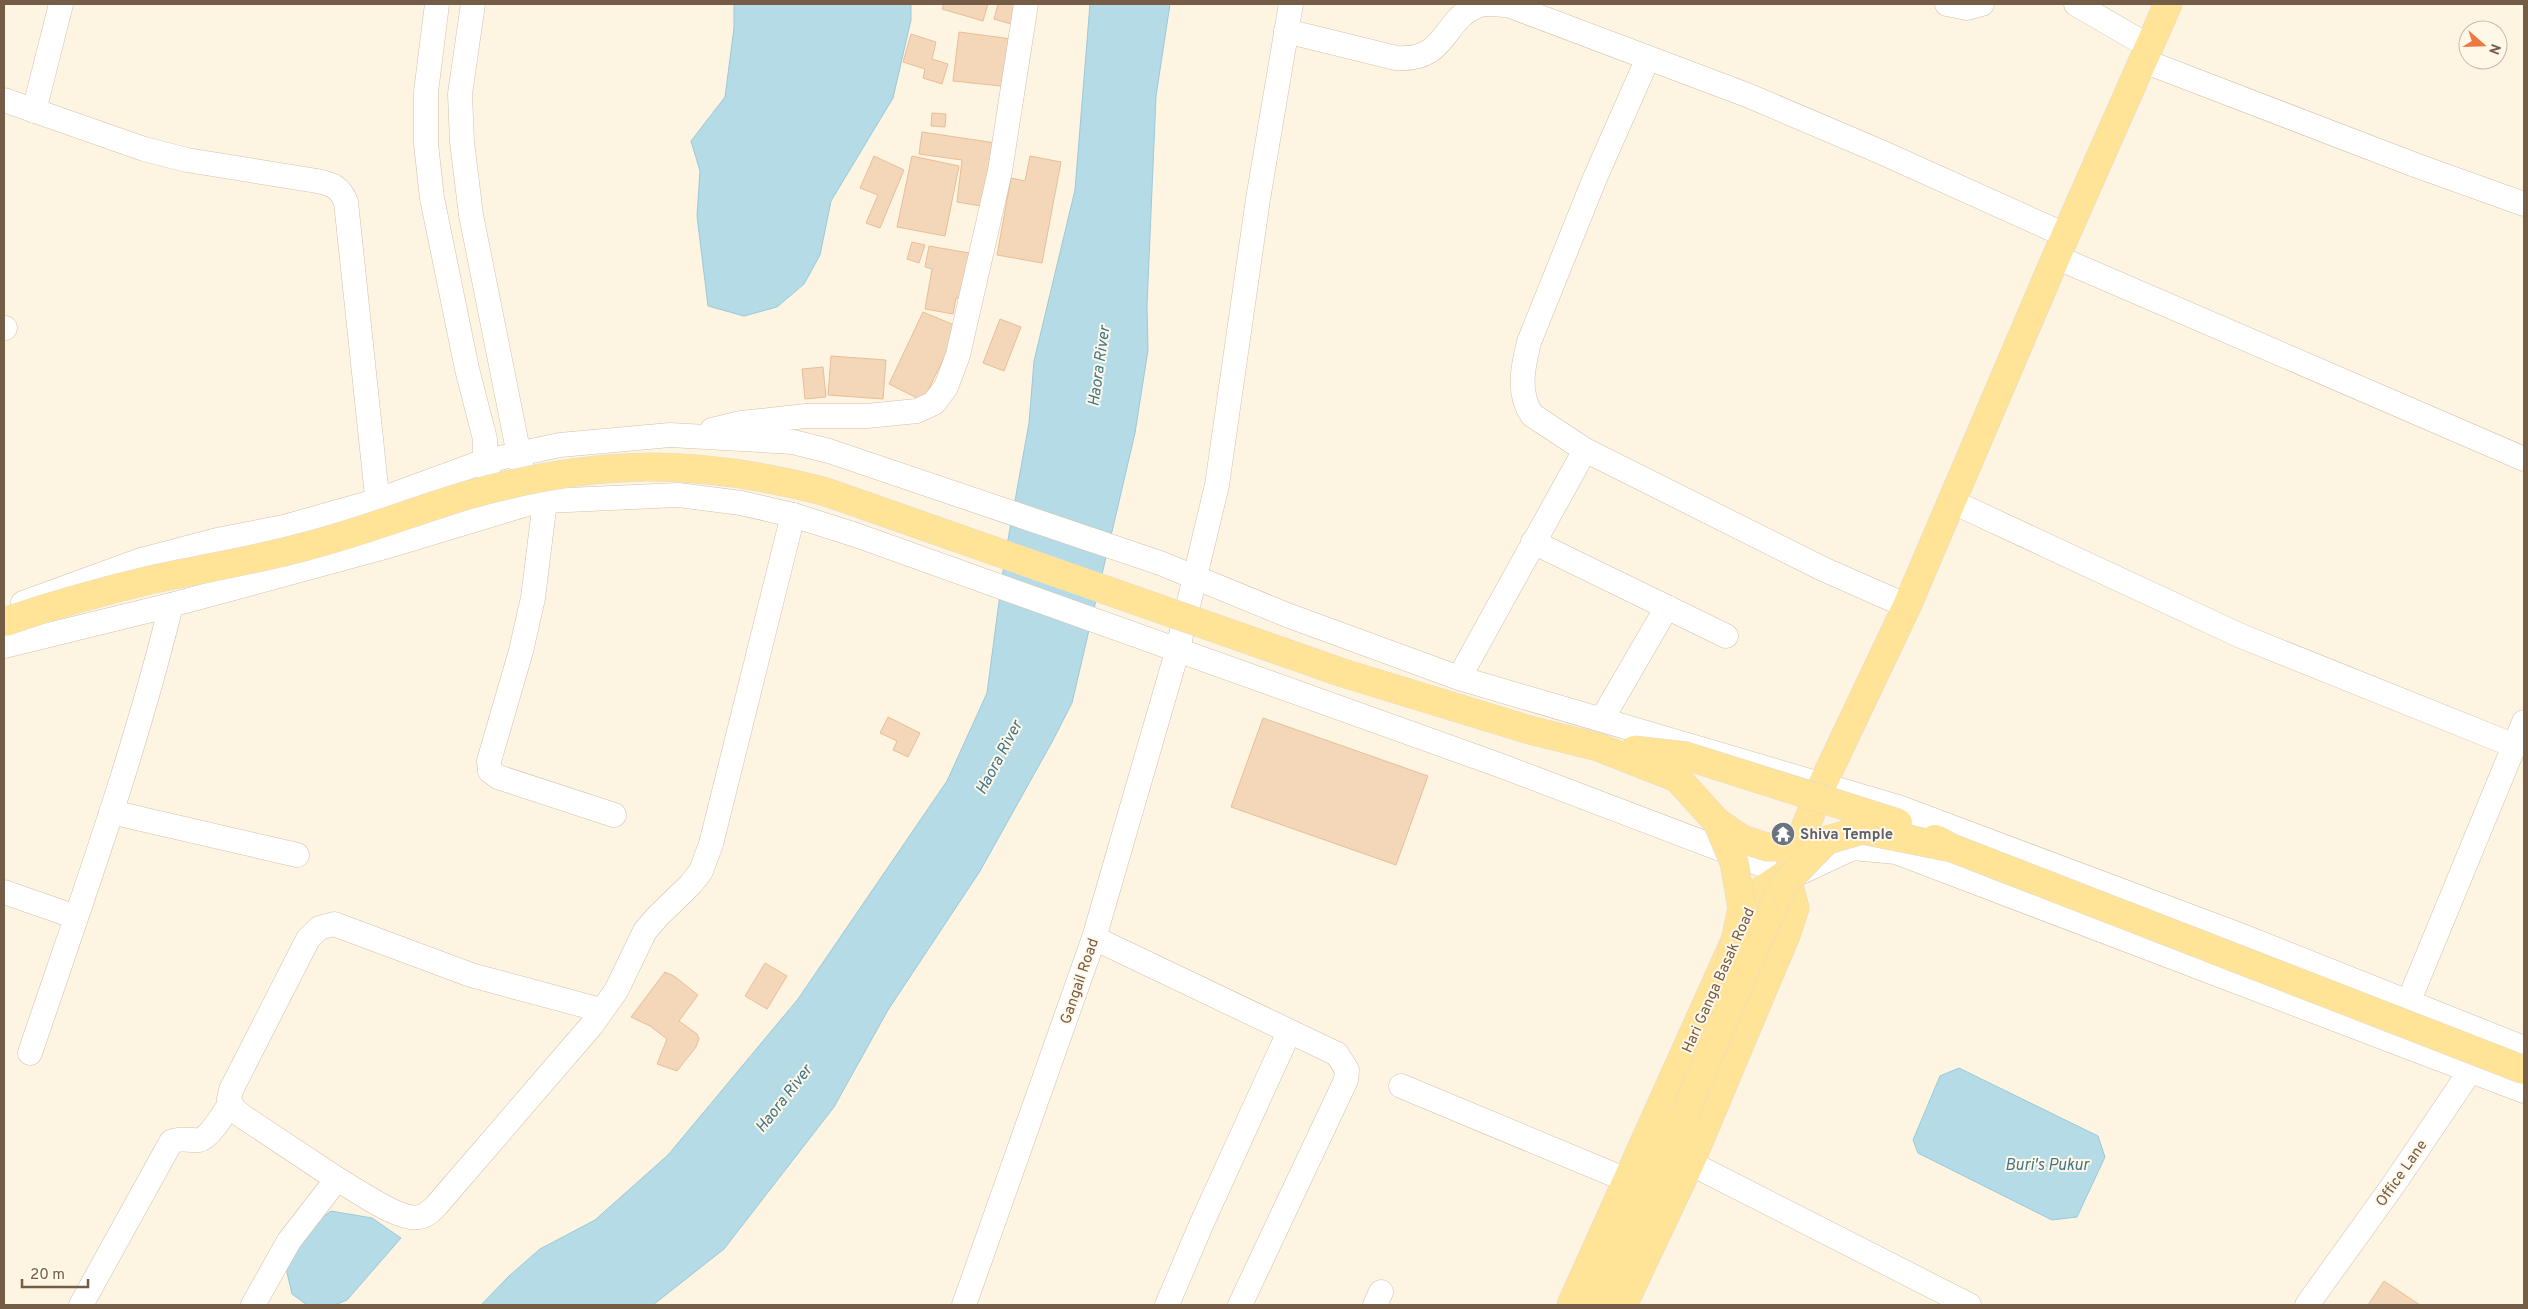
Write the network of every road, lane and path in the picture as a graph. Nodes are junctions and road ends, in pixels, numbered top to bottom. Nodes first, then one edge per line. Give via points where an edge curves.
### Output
1 (62, 4) edge
2 (437, 4) edge
3 (473, 4) edge
4 (1026, 4) edge
5 (1291, 4) edge
6 (1947, 4) edge
7 (1982, 4) edge
8 (2076, 4) edge
9 (2168, 4) edge
10 (1286, 31) junction
11 (2146, 54) junction
12 (1648, 58) junction
13 (4, 100) edge
14 (34, 111) junction
15 (2524, 204) edge
16 (2061, 246) junction
17 (670, 435) junction
18 (1585, 450) junction
19 (520, 455) junction
20 (2524, 459) edge
21 (485, 462) junction
22 (1951, 500) junction
23 (376, 501) junction
24 (536, 502) junction
25 (500, 512) junction
26 (793, 515) junction
27 (1533, 542) junction
28 (385, 547) junction
29 (1194, 577) junction
30 (171, 605) junction
31 (1907, 606) junction
32 (1667, 607) junction
33 (4, 610) edge
34 (4, 622) edge
35 (1726, 636) dead end
36 (4, 646) edge
37 (1177, 652) junction
38 (1459, 678) junction
39 (1602, 720) junction
40 (2524, 722) edge
41 (2515, 746) junction
42 (1598, 747) junction
43 (1823, 783) junction
44 (111, 812) junction
45 (614, 815) dead end
46 (1717, 822) junction
47 (1827, 840) junction
48 (1952, 848) junction
49 (297, 855) dead end
50 (1786, 874) junction
51 (4, 892) edge
52 (76, 917) junction
53 (1094, 938) junction
54 (2408, 1003) junction
55 (601, 1010) junction
56 (1289, 1032) junction
57 (2492, 1037) junction
58 (2524, 1048) edge
59 (30, 1053) dead end
60 (2470, 1070) junction
61 (2524, 1070) edge
62 (1401, 1086) dead end
63 (2524, 1091) edge
64 (230, 1104) junction
65 (1684, 1115) junction
66 (1690, 1163) junction
67 (338, 1179) junction
68 (1629, 1180) junction
69 (81, 1305) edge
70 (254, 1305) edge
71 (964, 1305) edge
72 (1167, 1305) edge
73 (1240, 1305) edge
74 (1571, 1305) edge
75 (1597, 1305) edge
76 (1623, 1305) edge
77 (1969, 1305) edge
78 (2307, 1305) edge

1 - 14 street
2 - 21 street via 426,92 426,144 444,261 485,439
3 - 19 street via 460,94 462,142 471,215
4 - 17 street via 1000,170 983,252 958,355 940,395 918,412 806,416
5 - 10 street, Gangail Road
6 - 7 street via 1968,8
8 - 11 street
9 - 11 main road
10 - 12 street via 1410,59 1431,51 1469,10 1479,4 1508,5
10 - 29 street, Gangail Road via 1262,172 1217,485
11 - 15 street via 2415,165
11 - 16 main road
12 - 16 street via 1863,144
12 - 18 street via 1542,306 1522,367 1524,398 1532,415
13 - 14 street
14 - 23 street via 187,160 317,181 335,186 342,192 346,202
16 - 20 street
16 - 22 main road
17 - 19 street via 560,445
17 - 29 street via 793,442 829,451
18 - 27 street
18 - 31 street via 1822,569
19 - 21 street
19 - 24 street
21 - 23 street
21 - 25 street
22 - 31 main road
22 - 41 street via 2241,636
23 - 28 street
23 - 33 street via 284,527 141,560
24 - 25 street
24 - 26 street via 678,495 741,503
24 - 45 street via 533,598 489,761 490,771 498,777
25 - 28 street
26 - 37 street
26 - 55 street via 711,844 701,871 645,931 627,970
27 - 32 street
27 - 38 street
28 - 30 street
29 - 37 street, Gangail Road
29 - 38 street
30 - 36 street
30 - 44 street
31 - 43 main road
32 - 35 street
32 - 39 street
34 - 42 main road, bridge via 103,592 309,546 517,483 608,467 694,467 737,472 822,491 1343,673 1526,729
37 - 50 street via 1499,765
37 - 53 street, Gangail Road
38 - 39 street
39 - 43 street
40 - 41 street
41 - 54 street
42 - 46 main road, bridge via 1677,778
42 - 48 main road, bridge via 1686,756 1919,830
43 - 50 main road
43 - 54 street via 1898,806 2228,930
44 - 49 street
44 - 52 street
46 - 47 main road, bridge via 1742,839 1767,847 1804,847
46 - 65 main road, bridge via 1734,862 1742,908 1731,966
47 - 48 main road, bridge via 1862,830
47 - 65 main road, bridge via 1784,884
48 - 61 main road, bridge
50 - 60 street via 1789,878 1853,848 1896,852
50 - 66 main road via 1795,908
50 - 68 main road, Hari Ganga Basak Road via 1756,894
51 - 52 street
52 - 59 street
53 - 56 street
53 - 71 street, Gangail Road
54 - 57 street
55 - 64 street via 471,975 334,924 327,925 318,928 308,939 231,1090
55 - 67 street via 554,1072 427,1214 418,1218 396,1213
56 - 72 street
56 - 73 street via 1337,1054 1348,1070
57 - 58 street
57 - 60 street, Office Lane
60 - 63 street
60 - 78 street, Office Lane via 2394,1184
62 - 68 street
64 - 67 street via 245,1118
64 - 69 street via 206,1137 171,1142
65 - 75 main road
66 - 76 main road
66 - 77 street
67 - 70 street via 289,1241
68 - 74 main road, Hari Ganga Basak Road

